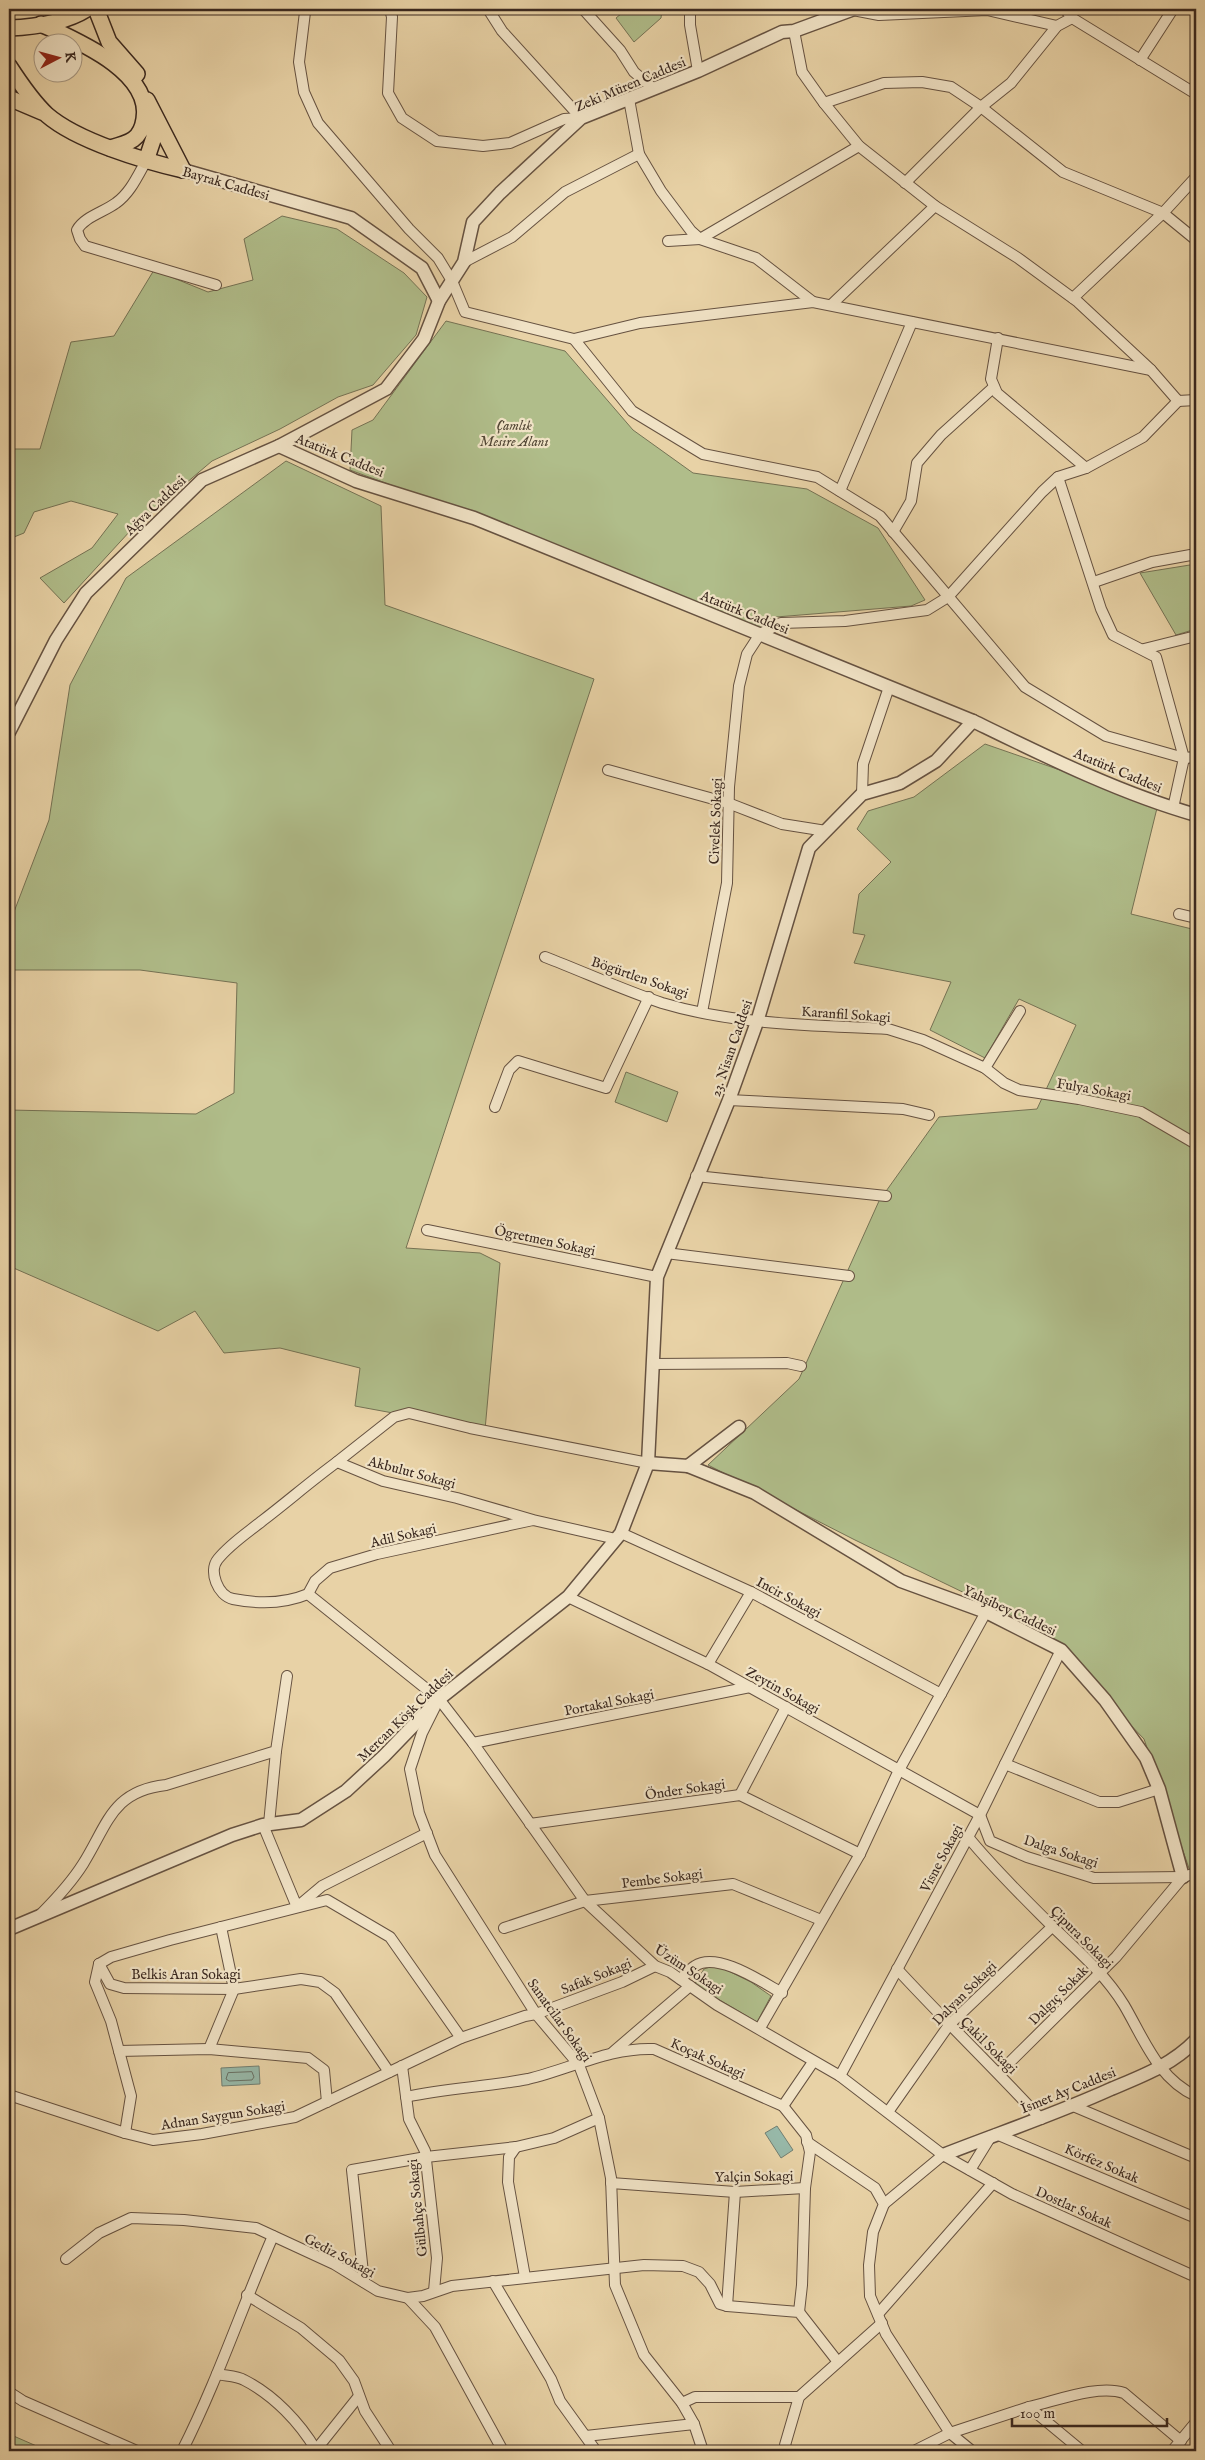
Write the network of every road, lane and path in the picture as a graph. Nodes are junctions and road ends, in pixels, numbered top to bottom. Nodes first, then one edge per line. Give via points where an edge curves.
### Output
1 (87, 9) edge
2 (100, 9) edge
3 (390, 9) edge
4 (488, 9) edge
5 (583, 9) edge
6 (690, 9) edge
7 (850, 9) edge
8 (1064, 9) edge
9 (1173, 9) edge
10 (306, 10) edge
11 (1072, 18) junction
12 (41, 24) junction
13 (1057, 26) junction
14 (9, 28) edge
15 (794, 30) junction
16 (1140, 60) junction
17 (9, 66) edge
18 (698, 71) junction
19 (654, 89) junction
20 (1196, 94) edge
21 (9, 98) edge
22 (629, 100) junction
23 (824, 104) junction
24 (981, 107) junction
25 (152, 113) junction
26 (48, 115) junction
27 (581, 118) junction
28 (859, 146) junction
29 (110, 148) junction
30 (639, 154) junction
31 (146, 161) junction
32 (183, 170) junction
33 (1196, 177) edge
34 (905, 183) junction
35 (935, 206) junction
36 (1163, 213) junction
37 (700, 239) junction
38 (1196, 240) edge
39 (668, 241) dead end
40 (464, 262) junction
41 (452, 281) junction
42 (216, 285) dead end
43 (1073, 298) junction
44 (440, 302) junction
45 (813, 302) junction
46 (831, 305) junction
47 (912, 322) junction
48 (998, 338) junction
49 (574, 339) junction
50 (1151, 370) junction
51 (994, 387) junction
52 (1196, 400) edge
53 (1178, 401) junction
54 (279, 446) junction
55 (1086, 468) junction
56 (1058, 477) junction
57 (840, 491) junction
58 (893, 532) junction
59 (1196, 554) edge
60 (1094, 582) junction
61 (948, 597) junction
62 (760, 634) junction
63 (1196, 636) edge
64 (1144, 649) junction
65 (888, 687) junction
66 (973, 721) junction
67 (9, 732) edge
68 (1184, 758) junction
69 (1196, 758) edge
70 (608, 770) dead end
71 (862, 794) junction
72 (728, 803) junction
73 (1173, 808) junction
74 (1196, 815) edge
75 (826, 831) junction
76 (1179, 914) dead end
77 (1196, 918) edge
78 (545, 957) dead end
79 (649, 997) junction
80 (1020, 1011) dead end
81 (702, 1012) junction
82 (757, 1022) junction
83 (985, 1068) junction
84 (729, 1100) junction
85 (494, 1107) dead end
86 (930, 1115) dead end
87 (1196, 1144) edge
88 (696, 1176) junction
89 (886, 1196) dead end
90 (427, 1230) dead end
91 (666, 1253) junction
92 (849, 1276) dead end
93 (657, 1277) junction
94 (654, 1364) junction
95 (801, 1366) dead end
96 (738, 1427) dead end
97 (337, 1462) junction
98 (648, 1463) junction
99 (688, 1466) junction
100 (533, 1520) junction
101 (618, 1536) junction
102 (750, 1592) junction
103 (308, 1594) junction
104 (568, 1596) junction
105 (986, 1612) junction
106 (1061, 1650) junction
107 (708, 1664) junction
108 (287, 1676) dead end
109 (750, 1688) junction
110 (941, 1694) junction
111 (439, 1699) junction
112 (786, 1707) junction
113 (473, 1743) junction
114 (276, 1751) junction
115 (1005, 1764) junction
116 (899, 1770) junction
117 (1159, 1789) junction
118 (740, 1795) junction
119 (980, 1814) junction
120 (530, 1824) junction
121 (266, 1825) junction
122 (426, 1832) junction
123 (968, 1837) junction
124 (860, 1854) junction
125 (1196, 1873) edge
126 (1183, 1876) junction
127 (585, 1901) junction
128 (297, 1907) junction
129 (37, 1918) junction
130 (821, 1920) junction
131 (1052, 1926) junction
132 (221, 1927) junction
133 (504, 1928) dead end
134 (9, 1929) edge
135 (99, 1964) junction
136 (654, 1966) junction
137 (897, 1969) junction
138 (1101, 1972) junction
139 (680, 1979) junction
140 (690, 1986) junction
141 (234, 1989) junction
142 (782, 1993) junction
143 (536, 2014) junction
144 (949, 2025) junction
145 (760, 2028) junction
146 (461, 2038) junction
147 (1196, 2040) edge
148 (209, 2049) junction
149 (119, 2051) junction
150 (613, 2052) junction
151 (813, 2062) junction
152 (579, 2065) junction
153 (402, 2066) junction
154 (1160, 2068) junction
155 (389, 2072) junction
156 (999, 2074) junction
157 (840, 2076) junction
158 (9, 2095) edge
159 (1196, 2096) edge
160 (406, 2097) junction
161 (327, 2102) junction
162 (783, 2106) junction
163 (1073, 2106) junction
164 (888, 2112) junction
165 (599, 2118) junction
166 (1041, 2119) junction
167 (125, 2133) junction
168 (993, 2135) junction
169 (807, 2142) junction
170 (516, 2147) junction
171 (943, 2155) junction
172 (426, 2157) junction
173 (1196, 2158) edge
174 (970, 2170) junction
175 (611, 2183) junction
176 (994, 2183) junction
177 (805, 2188) junction
178 (735, 2192) junction
179 (884, 2204) junction
180 (1196, 2218) edge
181 (274, 2236) junction
182 (66, 2259) dead end
183 (614, 2267) junction
184 (525, 2277) junction
185 (1196, 2277) edge
186 (492, 2281) junction
187 (364, 2282) junction
188 (434, 2291) junction
189 (247, 2295) junction
190 (408, 2298) junction
191 (727, 2306) junction
192 (799, 2312) junction
193 (880, 2319) junction
194 (838, 2362) junction
195 (218, 2374) junction
196 (9, 2392) edge
197 (359, 2396) junction
198 (799, 2397) junction
199 (682, 2403) junction
200 (1030, 2407) junction
201 (1196, 2422) edge
202 (694, 2424) junction
203 (950, 2432) junction
204 (586, 2436) junction
205 (1181, 2441) junction
206 (137, 2451) edge
207 (182, 2451) edge
208 (316, 2451) edge
209 (391, 2451) edge
210 (503, 2451) edge
211 (596, 2451) edge
212 (703, 2451) edge
213 (788, 2451) edge
214 (914, 2451) edge
215 (972, 2451) edge
216 (1082, 2451) edge
217 (1172, 2451) edge

1 - 12 main road via 64,20
2 - 25 main road via 98,14 109,42 137,74
3 - 27 street via 388,93 402,118 437,141 483,146 510,143 564,119
4 - 27 street via 502,31
5 - 19 street via 620,50 634,72
6 - 18 street
7 - 13 street via 879,15 987,10
7 - 15 street, Zeki Müren Caddesi
8 - 11 street
9 - 16 street
10 - 41 street via 298,62 304,92 318,123 438,258
11 - 13 street
11 - 16 street
12 - 14 main road
12 - 29 main road via 84,44 112,62 139,92 145,113 143,129 134,141
13 - 24 street via 1011,83
15 - 18 street, Zeki Müren Caddesi via 782,32
15 - 23 street via 802,72
16 - 20 street
17 - 26 main road, Bayrak Caddesi
18 - 19 street, Zeki Müren Caddesi
19 - 22 street, Zeki Müren Caddesi
21 - 26 main road
22 - 27 street, Zeki Müren Caddesi
22 - 30 street
23 - 24 street via 884,83 922,82 951,87
23 - 28 street
24 - 34 street
24 - 36 street via 1063,172
25 - 31 main road via 154,137
25 - 32 main road
26 - 29 main road, Bayrak Caddesi
27 - 40 street, Zeki Müren Caddesi via 500,193 474,222
28 - 34 street
28 - 37 street
29 - 31 main road, Bayrak Caddesi
30 - 37 street via 661,191
30 - 40 street via 565,192 512,237
31 - 32 main road, Bayrak Caddesi
31 - 42 street via 131,188 116,203 80,224 77,230 80,239 85,246
32 - 44 street, Bayrak Caddesi via 351,218 422,268
33 - 36 street
34 - 35 street
35 - 43 street via 1018,258
35 - 46 street
36 - 38 street
36 - 43 street
37 - 39 street
37 - 45 street via 756,258
40 - 41 street, Zeki Müren Caddesi
41 - 44 street, Zeki Müren Caddesi
41 - 49 street via 465,312
43 - 50 street
44 - 54 street, Ağva Caddesi via 424,339 386,389
45 - 46 street
45 - 49 street via 640,323
46 - 47 street
47 - 48 street
47 - 57 street
48 - 50 street
48 - 51 street via 991,379
49 - 57 street via 632,411 703,454 817,478
50 - 53 street
51 - 55 street via 997,393
51 - 58 street via 941,435 917,463 911,501
52 - 53 street
53 - 55 street via 1143,437
54 - 62 street, Atatürk Caddesi via 356,481 474,518
54 - 67 street, Ağva Caddesi via 202,480 86,593 56,640
55 - 56 street
56 - 60 street
56 - 61 street
57 - 58 street via 880,516
58 - 61 street
59 - 60 street via 1152,562
60 - 64 street via 1101,609 1113,635
61 - 62 street via 927,610 845,621 781,623
61 - 68 street via 1025,687 1106,736
62 - 65 street, Atatürk Caddesi
62 - 72 street, Civelek Sokagi via 747,654 739,686
63 - 64 street
64 - 68 street via 1156,657
65 - 66 street, Atatürk Caddesi
65 - 71 street via 863,764
66 - 71 street, 23. Nisan Caddesi via 936,761 900,783
66 - 73 street, Atatürk Caddesi via 1046,756
68 - 69 street
68 - 73 street
70 - 72 street
71 - 75 street, 23. Nisan Caddesi
72 - 75 street via 782,824
72 - 81 street, Civelek Sokagi via 727,883
73 - 74 street, Atatürk Caddesi
75 - 82 street, 23. Nisan Caddesi via 809,848
76 - 77 street
78 - 79 street, Bögürtlen Sokagi
79 - 81 street, Bögürtlen Sokagi
79 - 85 street via 606,1088 518,1061 509,1070
80 - 83 street
81 - 82 street, Bögürtlen Sokagi
82 - 83 street, Karanfil Sokagi via 888,1029 923,1040
82 - 84 street, 23. Nisan Caddesi
83 - 87 street, Fulya Sokagi via 1019,1090 1141,1112
84 - 86 street via 903,1109
84 - 88 street, 23. Nisan Caddesi
88 - 89 street
88 - 91 street, 23. Nisan Caddesi
90 - 93 street, Ögretmen Sokagi
91 - 92 street
91 - 93 street, 23. Nisan Caddesi
93 - 94 street, 23. Nisan Caddesi
94 - 95 street via 787,1363
94 - 98 street, 23. Nisan Caddesi
96 - 99 street
97 - 98 street via 394,1417 409,1413
97 - 100 street, Akbulut Sokagi via 383,1481
97 - 103 street via 216,1560 214,1575 218,1587 230,1598 253,1603 292,1600
98 - 99 street
98 - 101 street, Mercan Köşk Caddesi
99 - 105 street, Yahşibey Caddesi via 756,1493 901,1581
100 - 101 street, Akbulut Sokagi
100 - 103 street, Adil Sokagi via 377,1554 330,1568 315,1581
101 - 102 street, Incir Sokagi
101 - 104 street, Mercan Köşk Caddesi
102 - 107 street
102 - 110 street, Incir Sokagi
103 - 111 street, Üzüm Sokagi
104 - 107 street, Zeytin Sokagi
104 - 111 street, Mercan Köşk Caddesi
105 - 106 street, Yahşibey Caddesi
105 - 110 street
106 - 115 street, Visne Sokagi
106 - 117 street, Yahşibey Caddesi via 1105,1700 1146,1758
107 - 109 street, Zeytin Sokagi
108 - 114 street
109 - 112 street, Zeytin Sokagi
109 - 113 street, Portakal Sokagi
110 - 116 street
111 - 113 street, Üzüm Sokagi
111 - 121 street, Mercan Köşk Caddesi via 346,1791 301,1820
111 - 122 street, Sanatcilar Sokagi via 422,1733 410,1769
112 - 116 street, Zeytin Sokagi
112 - 118 street
113 - 120 street, Üzüm Sokagi
114 - 121 street
114 - 129 street via 166,1785 148,1787 128,1796 112,1813 82,1866
115 - 117 street via 1099,1802 1118,1802
115 - 119 street, Visne Sokagi
116 - 119 street, Zeytin Sokagi
116 - 124 street
117 - 126 street, Yahşibey Caddesi
118 - 120 street, Önder Sokagi
118 - 124 street, Önder Sokagi
119 - 123 street, Visne Sokagi
119 - 126 street, Dalga Sokagi via 990,1841 1027,1857 1094,1878
120 - 127 street, Üzüm Sokagi
121 - 128 street
121 - 129 street, Mercan Köşk Caddesi via 232,1835
122 - 128 street via 322,1886
122 - 143 street, Sanatcilar Sokagi via 435,1855
123 - 131 street, Çipura Sokagi
123 - 137 street, Visne Sokagi
124 - 130 street
125 - 126 street
126 - 138 street, Dalgıç Sokak
127 - 130 street, Pembe Sokagi via 733,1884
127 - 133 street, Pembe Sokagi
127 - 136 street, Üzüm Sokagi
128 - 132 street
128 - 146 street via 327,1900 390,1937
129 - 134 street, Mercan Köşk Caddesi
130 - 142 street
131 - 138 street, Çipura Sokagi
131 - 144 street, Dalyan Sokagi
132 - 135 street via 111,1956
132 - 141 street
135 - 141 street, Belkis Aran Sokagi via 110,1984 124,1988
135 - 149 street via 95,1982
136 - 139 street, Üzüm Sokagi
136 - 143 street, Safak Sokagi via 622,1982
137 - 144 street, Çakil Sokagi
137 - 157 street, Visne Sokagi
138 - 154 street, Çipura Sokagi
138 - 156 street, Dalgıç Sokak
139 - 140 street, Üzüm Sokagi
139 - 142 street via 696,1964 723,1963
140 - 145 street, Üzüm Sokagi
140 - 150 street
141 - 148 street
141 - 155 street, Belkis Aran Sokagi via 301,1979 320,1982 336,1992
142 - 145 street
143 - 146 street, Safak Sokagi
143 - 152 street, Sanatcilar Sokagi
144 - 156 street, Çakil Sokagi
144 - 164 street, Dalyan Sokagi
145 - 151 street, Üzüm Sokagi
146 - 153 street, Adnan Saygun Sokagi
147 - 154 street, İsmet Ay Caddesi via 1182,2055
148 - 149 street
148 - 161 street via 308,2058 324,2070
149 - 167 street via 131,2096
150 - 152 street, Koçak Sokagi
150 - 162 street, Koçak Sokagi via 654,2049
151 - 157 street, Üzüm Sokagi
151 - 162 street
152 - 160 street, Koçak Sokagi via 497,2084
152 - 165 street, Sanatcilar Sokagi
153 - 155 street, Adnan Saygun Sokagi
153 - 160 street, Gülbahçe Sokagi
154 - 159 street, Çipura Sokagi via 1175,2084
154 - 163 street, İsmet Ay Caddesi
155 - 161 street, Adnan Saygun Sokagi
156 - 166 street, Çakil Sokagi
157 - 164 street, Üzüm Sokagi
158 - 167 street, Adnan Saygun Sokagi
160 - 172 street, Gülbahçe Sokagi via 409,2119
161 - 167 street, Adnan Saygun Sokagi via 295,2117 202,2134 153,2140
162 - 169 street, Koçak Sokagi via 806,2135
163 - 166 street, İsmet Ay Caddesi
163 - 173 street
164 - 171 street, Üzüm Sokagi
165 - 170 street via 554,2138
165 - 175 street, Sanatcilar Sokagi
166 - 168 street, İsmet Ay Caddesi
168 - 171 street, İsmet Ay Caddesi
168 - 174 street
168 - 180 street, Körfez Sokak
169 - 177 street via 810,2152
169 - 179 street via 875,2188
170 - 172 street
170 - 184 street via 509,2157 508,2182
171 - 174 street, Dostlar Sokak
171 - 179 street
172 - 187 street via 352,2170
172 - 188 street, Gülbahçe Sokagi via 436,2258
174 - 176 street, Dostlar Sokak
175 - 178 street, Yalçin Sokagi
175 - 183 street, Sanatcilar Sokagi
176 - 185 street, Dostlar Sokak
176 - 193 street
177 - 178 street, Yalçin Sokagi
177 - 192 street, Yalçin Sokagi
178 - 191 street
179 - 193 street via 874,2232 869,2265 870,2296
181 - 182 street, Gediz Sokagi via 256,2228 131,2218 99,2232
181 - 187 street, Gediz Sokagi
181 - 189 street
183 - 184 street, Gediz Sokagi
183 - 191 street, Gediz Sokagi via 683,2266 699,2272 710,2284 720,2304
183 - 199 street, Sanatcilar Sokagi via 615,2285 644,2355
184 - 186 street, Gediz Sokagi
186 - 188 street, Gediz Sokagi
186 - 204 street via 550,2379 560,2402
187 - 190 street, Gediz Sokagi via 378,2291
188 - 190 street, Gediz Sokagi
189 - 195 street
189 - 197 street via 323,2345 354,2381
190 - 210 street via 435,2327
191 - 192 street
192 - 194 street
193 - 194 street
193 - 203 street via 886,2334
194 - 198 street
195 - 207 street
195 - 208 street via 244,2380 275,2402 304,2430
196 - 206 street
197 - 208 street
197 - 209 street
198 - 199 street via 695,2396
198 - 213 street via 785,2445
199 - 202 street, Sanatcilar Sokagi
200 - 203 street
200 - 205 street via 1102,2390 1118,2391
200 - 216 street
201 - 205 street
202 - 204 street
202 - 212 street, Sanatcilar Sokagi
203 - 214 street
203 - 215 street
204 - 211 street
205 - 217 street

